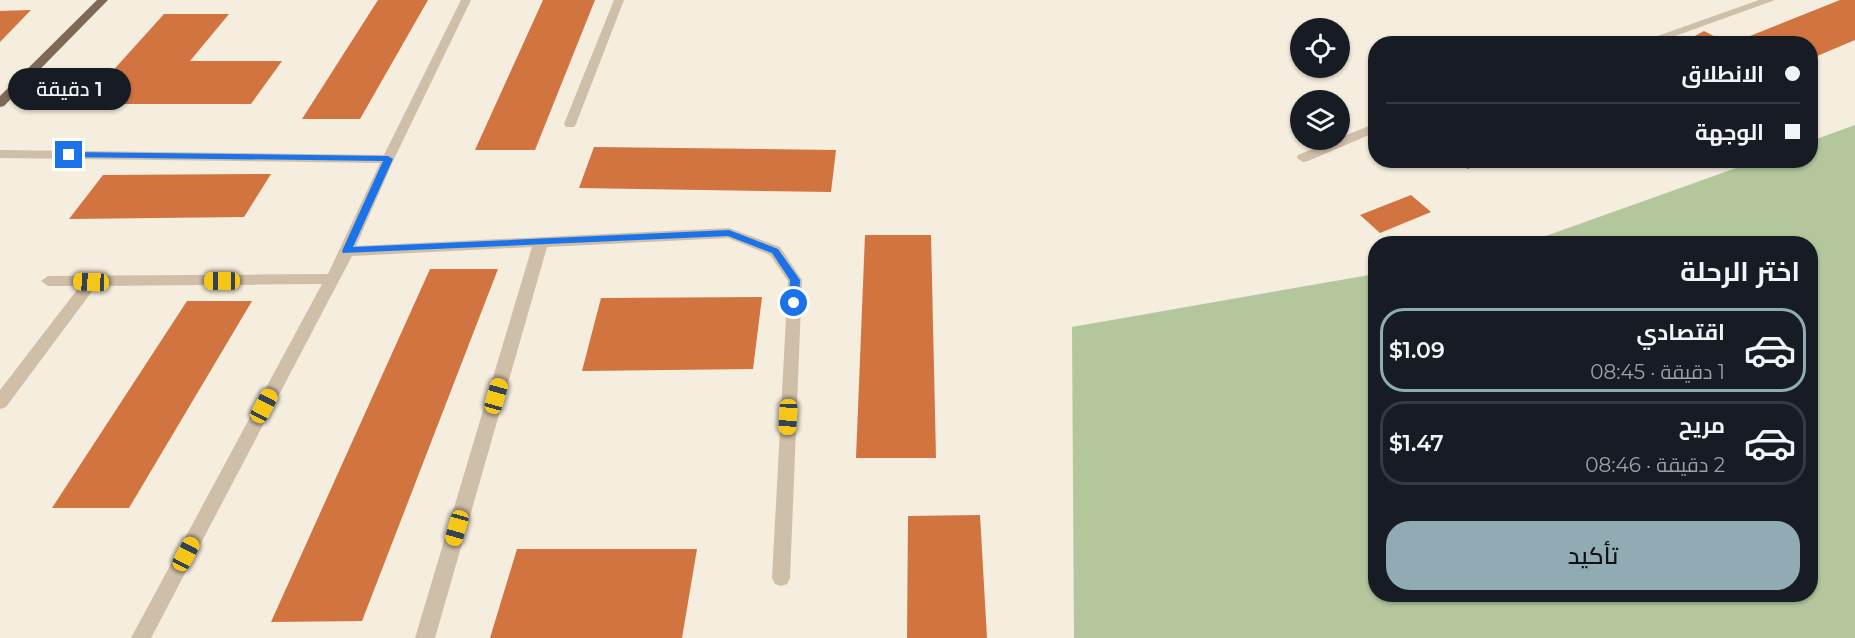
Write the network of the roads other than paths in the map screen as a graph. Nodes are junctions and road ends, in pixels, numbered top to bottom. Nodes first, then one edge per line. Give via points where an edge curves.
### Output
1 (103, 0) edge
2 (466, 0) edge
3 (619, 0) edge
4 (1770, 0) edge
5 (1664, 36) edge
6 (0, 103) edge
7 (570, 124) dead end
8 (1368, 131) edge
9 (0, 154) edge
10 (1303, 158) dead end
11 (388, 159) junction
12 (541, 242) junction
13 (346, 251) junction
14 (331, 279) junction
15 (48, 281) dead end
16 (91, 282) junction
17 (0, 402) edge
18 (781, 578) dead end
19 (141, 638) edge
20 (425, 638) edge

1 - 6 main road
2 - 11 street
3 - 7 street
4 - 5 street
8 - 10 street
9 - 11 street
11 - 13 street
12 - 13 street
12 - 18 street via 729,233 775,251 795,280
12 - 20 street
13 - 14 street
14 - 16 street
14 - 19 street
15 - 16 street
16 - 17 street

